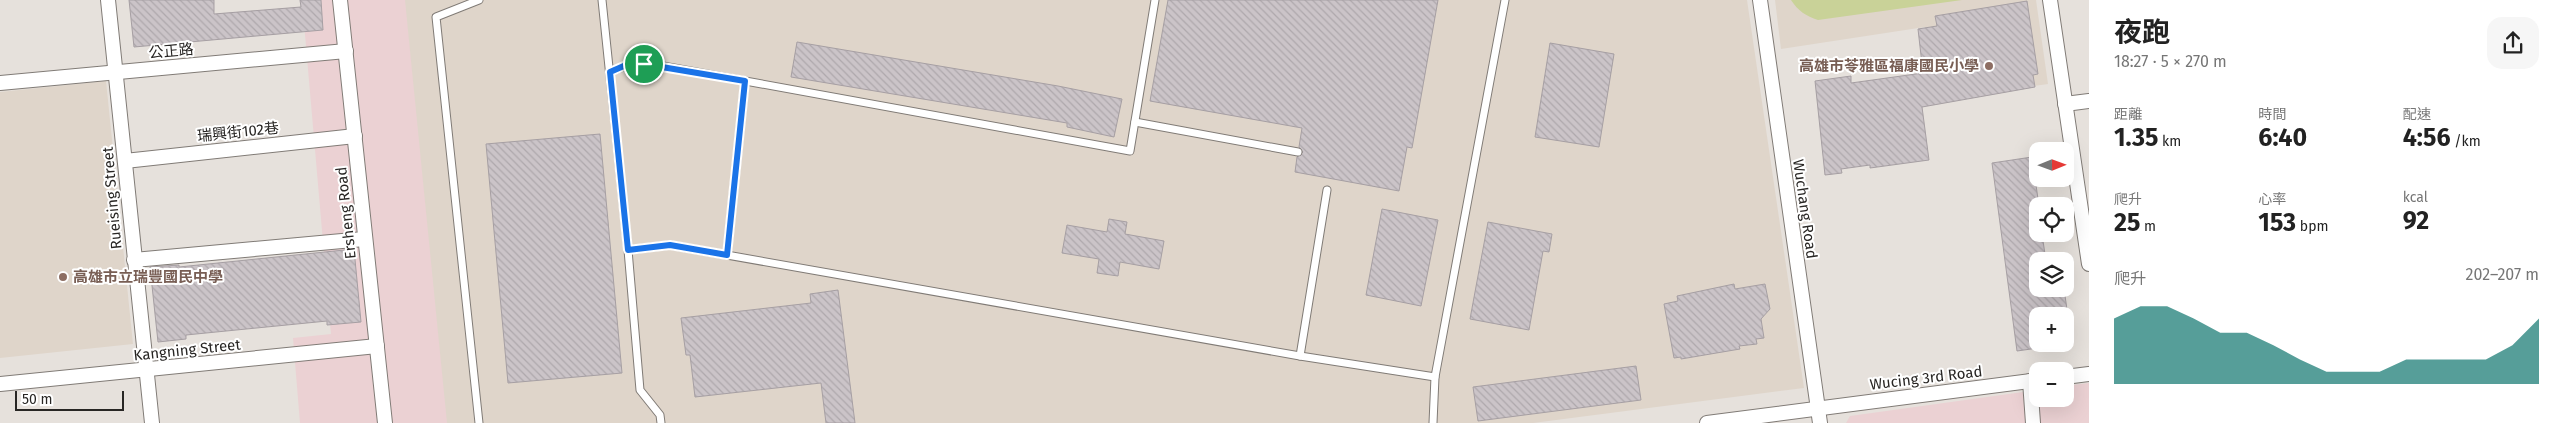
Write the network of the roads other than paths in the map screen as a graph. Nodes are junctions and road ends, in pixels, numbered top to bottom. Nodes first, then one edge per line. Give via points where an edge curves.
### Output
1 (108, 0) edge
2 (340, 0) edge
3 (479, 0) edge
4 (602, 0) edge
5 (1155, 0) edge
6 (1504, 0) edge
7 (1760, 0) edge
8 (2050, 0) edge
9 (346, 51) junction
10 (116, 72) junction
11 (610, 72) junction
12 (745, 81) junction
13 (0, 84) edge
14 (2089, 100) edge
15 (2065, 104) junction
16 (1135, 122) junction
17 (355, 136) junction
18 (1298, 152) dead end
19 (125, 161) junction
20 (1327, 190) dead end
21 (364, 239) junction
22 (628, 250) junction
23 (727, 255) junction
24 (134, 260) junction
25 (2089, 264) edge
26 (377, 346) junction
27 (1300, 356) junction
28 (147, 371) junction
29 (2089, 374) edge
30 (2074, 376) edge
31 (1436, 377) junction
32 (2029, 382) edge
33 (0, 384) edge
34 (2033, 407) edge
35 (1818, 408) junction
36 (152, 423) edge
37 (386, 423) edge
38 (478, 423) edge
39 (661, 423) edge
40 (1434, 423) edge
41 (1707, 423) edge
42 (1809, 423) edge
43 (1820, 423) edge
44 (2033, 423) edge

1 - 10 street, Rueising Street
2 - 9 street, Ersheng Road
3 - 38 lane via 436,17
4 - 11 lane
5 - 16 lane
6 - 31 lane
7 - 35 street, Wuchang Road
8 - 15 street
9 - 10 street, 公正路
9 - 17 street, Ersheng Road
10 - 13 street, 公正路
10 - 19 street, Rueising Street
11 - 12 lane via 626,65 644,64
11 - 22 lane
12 - 16 lane via 1130,151
12 - 23 lane
14 - 15 street
15 - 25 street
16 - 18 lane
17 - 19 street, 瑞興街102巷
17 - 21 street, Ersheng Road
19 - 24 street, Rueising Street
20 - 27 lane
21 - 24 street
21 - 26 street, Ersheng Road
22 - 23 lane via 670,245
22 - 39 lane via 640,390 660,415
23 - 27 lane
24 - 28 street, Rueising Street
26 - 28 street, Kangning Street
26 - 37 street, Ersheng Road
27 - 31 lane
28 - 33 street, Kangning Street
28 - 36 street, Rueising Street
29 - 30 street
31 - 40 lane
32 - 35 street, Wucing 3rd Road
34 - 44 street
35 - 41 street, Wucing 3rd Road
35 - 42 street
35 - 43 street, Wuchang Road

